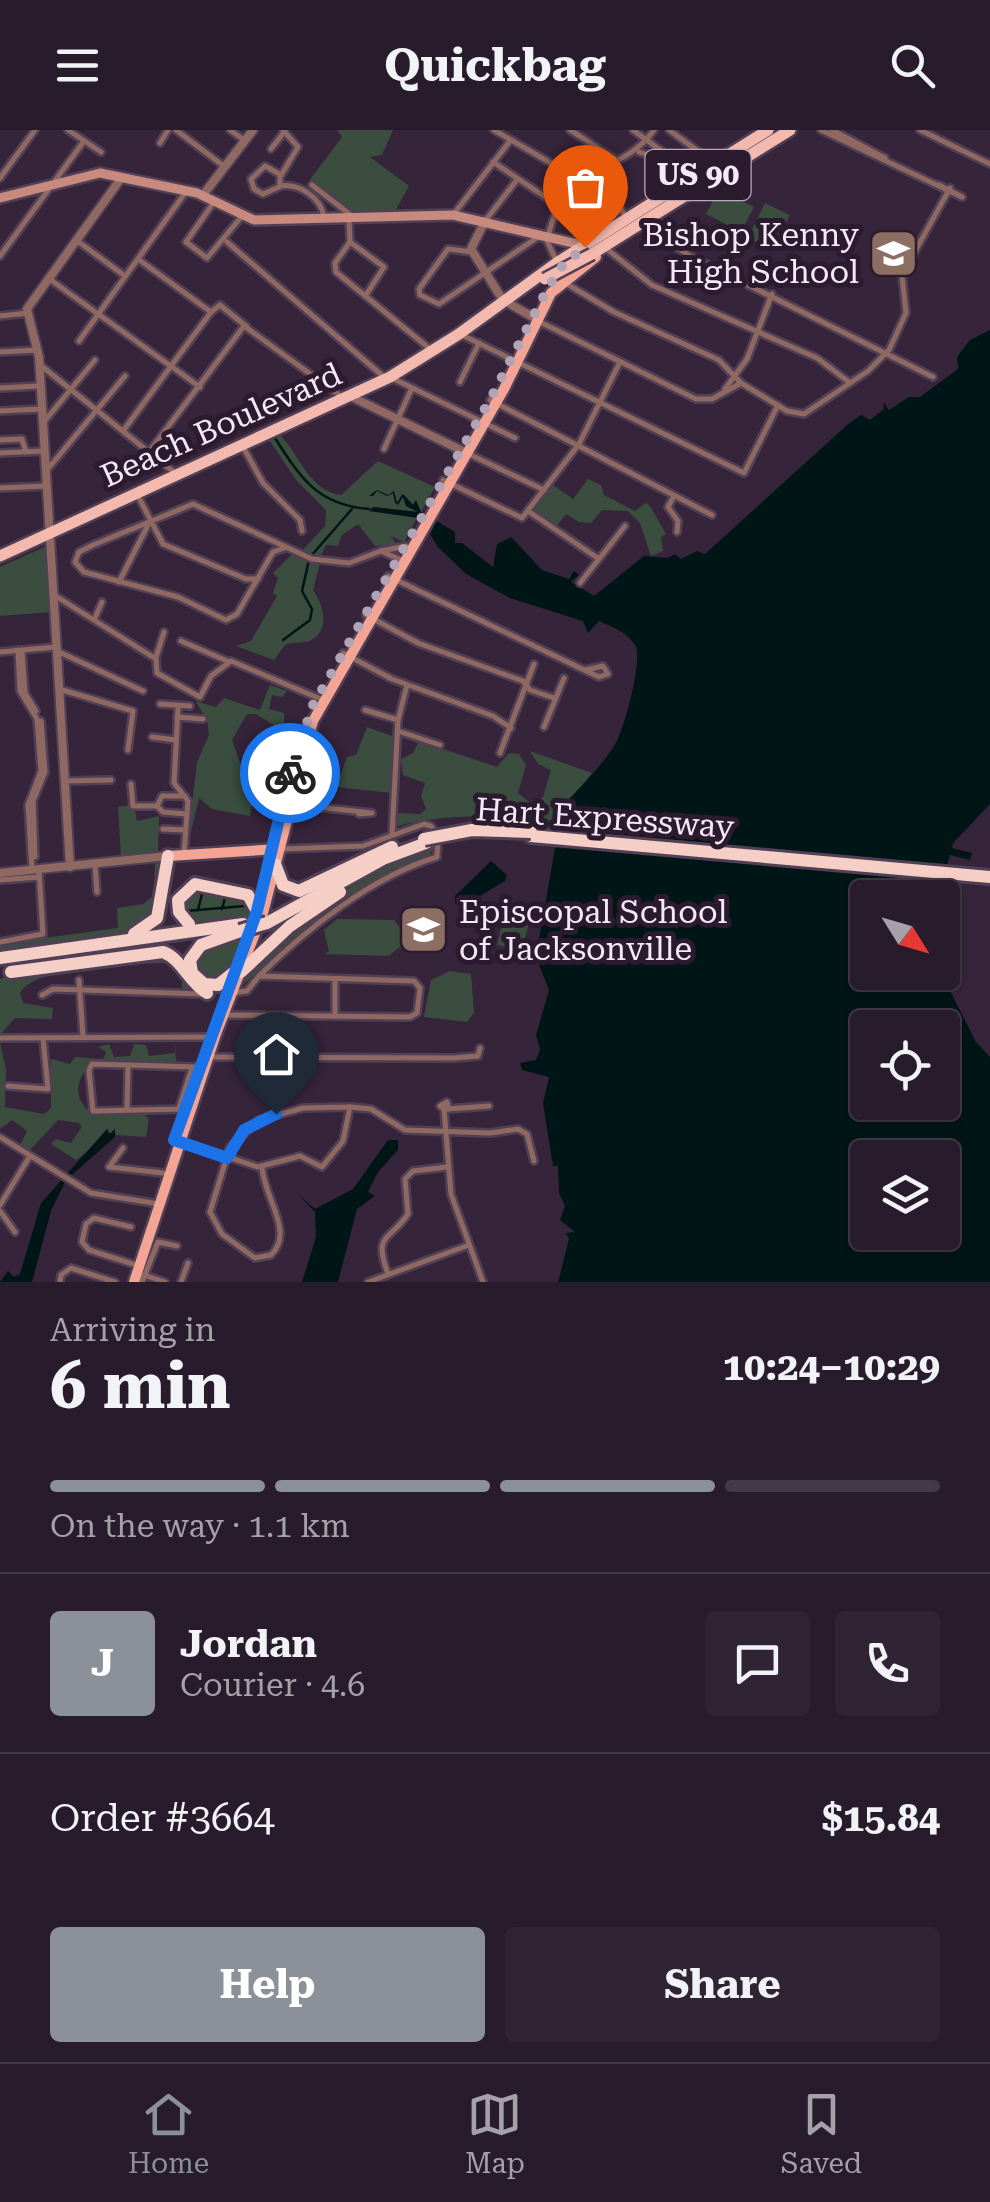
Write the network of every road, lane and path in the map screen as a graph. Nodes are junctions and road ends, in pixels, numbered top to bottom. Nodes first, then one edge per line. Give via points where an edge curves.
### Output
1 (35, 130) edge
2 (68, 130) edge
3 (172, 130) edge
4 (230, 130) edge
5 (254, 130) edge
6 (284, 130) edge
7 (494, 130) edge
8 (570, 130) edge
9 (633, 130) edge
10 (654, 130) edge
11 (668, 130) edge
12 (768, 130) edge
13 (790, 130) edge
14 (820, 130) edge
15 (832, 130) edge
16 (920, 130) edge
17 (244, 140) junction
18 (647, 140) junction
19 (84, 141) junction
20 (510, 141) junction
21 (160, 143) dead end
22 (271, 149) dead end
23 (100, 152) dead end
24 (604, 152) junction
25 (637, 152) junction
26 (614, 159) junction
27 (493, 162) junction
28 (673, 164) junction
29 (715, 164) junction
30 (990, 164) edge
31 (604, 165) junction
32 (225, 167) junction
33 (595, 170) junction
34 (281, 174) junction
35 (0, 178) edge
36 (122, 178) junction
37 (580, 180) junction
38 (516, 181) junction
39 (54, 183) junction
40 (686, 183) junction
41 (312, 185) dead end
42 (280, 186) junction
43 (186, 190) junction
44 (949, 190) junction
45 (203, 195) junction
46 (0, 198) edge
47 (215, 202) junction
48 (556, 204) junction
49 (453, 215) junction
50 (242, 216) junction
51 (351, 218) junction
52 (325, 220) junction
53 (485, 221) junction
54 (636, 224) junction
55 (544, 236) junction
56 (76, 240) junction
57 (227, 242) dead end
58 (350, 242) junction
59 (580, 250) junction
60 (608, 250) junction
61 (472, 252) junction
62 (0, 256) edge
63 (138, 258) junction
64 (558, 262) junction
65 (485, 273) junction
66 (126, 276) junction
67 (48, 278) junction
68 (561, 280) junction
69 (772, 294) junction
70 (366, 295) junction
71 (507, 303) junction
72 (211, 312) junction
73 (28, 313) junction
74 (99, 315) junction
75 (0, 316) edge
76 (536, 318) junction
77 (246, 327) junction
78 (460, 334) junction
79 (757, 335) junction
80 (79, 341) dead end
81 (479, 343) junction
82 (38, 350) junction
83 (433, 351) junction
84 (0, 352) edge
85 (886, 354) junction
86 (95, 360) dead end
87 (514, 360) junction
88 (620, 362) junction
89 (39, 364) junction
90 (170, 367) junction
91 (125, 376) dead end
92 (734, 376) junction
93 (933, 377) dead end
94 (388, 378) junction
95 (460, 382) dead end
96 (850, 382) junction
97 (740, 383) junction
98 (38, 386) junction
99 (200, 387) junction
100 (0, 388) edge
101 (412, 388) junction
102 (71, 390) junction
103 (722, 393) junction
104 (347, 397) junction
105 (493, 402) junction
106 (600, 402) junction
107 (778, 405) junction
108 (41, 408) junction
109 (0, 411) edge
110 (97, 411) junction
111 (398, 420) junction
112 (481, 422) junction
113 (42, 424) junction
114 (123, 432) junction
115 (515, 438) dead end
116 (0, 440) edge
117 (579, 444) junction
118 (242, 445) junction
119 (384, 449) dead end
120 (44, 451) junction
121 (26, 452) junction
122 (149, 452) junction
123 (464, 452) junction
124 (0, 454) edge
125 (45, 471) junction
126 (177, 474) junction
127 (446, 482) junction
128 (46, 486) junction
129 (0, 488) edge
130 (544, 490) junction
131 (136, 493) junction
132 (674, 496) junction
133 (528, 511) junction
134 (712, 515) dead end
135 (426, 517) junction
136 (150, 522) junction
137 (625, 526) dead end
138 (302, 531) dead end
139 (677, 532) dead end
140 (50, 533) junction
141 (271, 542) junction
142 (406, 546) junction
143 (284, 548) junction
144 (273, 552) junction
145 (380, 552) junction
146 (0, 556) edge
147 (599, 559) junction
148 (401, 560) junction
149 (246, 578) junction
150 (391, 578) junction
151 (258, 579) junction
152 (119, 582) junction
153 (580, 582) dead end
154 (252, 589) junction
155 (54, 595) junction
156 (102, 602) dead end
157 (368, 617) junction
158 (94, 620) junction
159 (164, 632) dead end
160 (181, 641) dead end
161 (56, 649) junction
162 (20, 650) junction
163 (0, 652) edge
164 (346, 655) junction
165 (156, 658) junction
166 (228, 661) junction
167 (534, 664) dead end
168 (586, 670) dead end
169 (564, 678) dead end
170 (406, 685) junction
171 (527, 685) junction
172 (59, 689) junction
173 (143, 692) dead end
174 (554, 698) junction
175 (321, 699) junction
176 (160, 704) dead end
177 (190, 706) dead end
178 (178, 708) junction
179 (365, 710) dead end
180 (493, 716) junction
181 (516, 716) junction
182 (177, 717) junction
183 (204, 719) dead end
184 (398, 720) junction
185 (544, 726) dead end
186 (511, 728) junction
187 (398, 731) junction
188 (152, 737) dead end
189 (176, 740) junction
190 (440, 744) dead end
191 (128, 750) dead end
192 (500, 753) dead end
193 (111, 780) dead end
194 (64, 781) junction
195 (131, 784) dead end
196 (185, 796) junction
197 (287, 799) junction
198 (157, 806) junction
199 (187, 814) junction
200 (359, 814) dead end
201 (163, 829) dead end
202 (186, 830) junction
203 (392, 835) junction
204 (425, 841) junction
205 (410, 843) junction
206 (276, 848) junction
207 (175, 855) junction
208 (376, 863) junction
209 (275, 864) junction
210 (95, 865) junction
211 (70, 867) junction
212 (36, 871) junction
213 (990, 873) edge
214 (0, 876) edge
215 (97, 892) dead end
216 (264, 917) junction
217 (188, 924) junction
218 (237, 927) junction
219 (0, 942) edge
220 (74, 946) junction
221 (4, 957) edge
222 (4, 971) edge
223 (238, 975) junction
224 (259, 976) junction
225 (190, 979) junction
226 (335, 979) junction
227 (79, 980) dead end
228 (250, 988) junction
229 (229, 993) junction
230 (80, 994) junction
231 (182, 994) junction
232 (204, 994) junction
233 (42, 995) dead end
234 (224, 1015) junction
235 (335, 1016) junction
236 (208, 1037) junction
237 (0, 1038) edge
238 (43, 1038) junction
239 (84, 1038) junction
240 (480, 1048) dead end
241 (208, 1057) junction
242 (128, 1065) junction
243 (195, 1067) junction
244 (8, 1086) dead end
245 (490, 1106) dead end
246 (350, 1107) junction
247 (127, 1108) junction
248 (182, 1108) junction
249 (444, 1130) junction
250 (0, 1137) edge
251 (177, 1141) junction
252 (123, 1148) dead end
253 (30, 1156) junction
254 (227, 1158) junction
255 (534, 1160) dead end
256 (447, 1166) junction
257 (262, 1168) junction
258 (163, 1173) junction
259 (156, 1204) junction
260 (0, 1208) edge
261 (131, 1227) dead end
262 (15, 1232) dead end
263 (469, 1245) junction
264 (176, 1246) dead end
265 (188, 1262) dead end
266 (388, 1274) junction
267 (136, 1276) edge
268 (60, 1282) edge
269 (115, 1282) edge
270 (165, 1282) edge
271 (181, 1282) edge
272 (368, 1282) edge
273 (483, 1282) edge

1 - 35 street
2 - 19 street
3 - 21 street
3 - 32 street
4 - 17 street
5 - 17 street
6 - 22 street
6 - 34 street via 298,148
7 - 20 street
8 - 24 street
9 - 18 street
10 - 18 street
11 - 29 street
12 - 29 highway, US 90
13 - 54 highway, Beach Boulevard / US 90
14 - 44 street
15 - 44 street
16 - 30 street
17 - 32 street
18 - 25 street
18 - 28 street
19 - 23 street
19 - 39 street
20 - 27 street
20 - 37 street
24 - 26 street
24 - 31 street
25 - 26 street
25 - 28 street
26 - 31 street
27 - 38 street
27 - 49 street
28 - 40 street
29 - 40 highway, US 90
31 - 33 street
32 - 45 street
33 - 37 street
33 - 54 street
34 - 42 street
34 - 42 street via 265,166 252,179 263,194
36 - 39 main road via 95,173
36 - 43 main road
36 - 56 street
37 - 48 street
38 - 48 street
38 - 53 street
39 - 46 main road
39 - 62 street
40 - 54 highway, US 90 via 645,208
41 - 51 street
42 - 52 street via 317,201
43 - 45 main road
43 - 63 street
44 - 85 street via 902,275 906,316
45 - 47 main road
47 - 50 main road
47 - 50 street via 186,242 207,258
48 - 55 street
49 - 51 main road
49 - 53 main road
50 - 52 main road
51 - 52 main road
51 - 58 street
53 - 55 main road
53 - 61 street
54 - 59 highway, Beach Boulevard / US 90
54 - 60 main road
54 - 69 street
55 - 59 main road
55 - 64 street
55 - 65 street
56 - 66 street
56 - 67 street
57 - 94 street
58 - 70 street via 334,269
58 - 70 street via 384,268
59 - 64 highway, Beach Boulevard / US 90
59 - 71 highway, Beach Boulevard / US 90, bridge
59 - 76 main road
60 - 68 main road
60 - 79 street via 639,278
61 - 65 street
61 - 65 street via 448,249 420,296 436,305
63 - 66 street
63 - 72 street
64 - 71 highway, Beach Boulevard / US 90
65 - 71 street
66 - 74 street
67 - 73 street
67 - 74 street
68 - 76 main road
68 - 92 street via 719,360
69 - 79 street
69 - 85 street
70 - 83 street
71 - 76 street
71 - 78 highway, Beach Boulevard / US 90
72 - 77 street via 220,305
72 - 90 street
73 - 75 street
73 - 82 street
74 - 80 street
74 - 90 street
76 - 87 main road
76 - 88 street
77 - 99 street
77 - 104 street
78 - 81 street
78 - 83 highway, Beach Boulevard / US 90
79 - 92 street
79 - 96 street via 817,358
81 - 87 street
81 - 95 street
82 - 84 street
82 - 89 street
83 - 94 highway, Beach Boulevard / US 90
85 - 93 street
85 - 96 street
86 - 102 street
87 - 105 main road
87 - 106 street
88 - 103 street via 696,399
88 - 106 street
89 - 98 street
89 - 102 street
90 - 99 street
90 - 114 street
91 - 110 street
92 - 97 street
92 - 103 street
94 - 101 street
94 - 104 highway, Beach Boulevard / US 90
96 - 107 street via 808,414
97 - 103 street
97 - 107 street
98 - 100 street
98 - 108 street
99 - 122 street
101 - 111 street
101 - 112 street
102 - 110 street
102 - 113 street
104 - 111 street
104 - 118 highway, Beach Boulevard / US 90
105 - 112 main road
105 - 117 street
106 - 107 street via 744,473
106 - 117 street
108 - 109 street
108 - 113 street
110 - 114 street
110 - 125 street
111 - 119 street
111 - 123 street
112 - 115 street
112 - 123 main road
113 - 120 street
114 - 122 street
116 - 121 street via 22,439
117 - 130 street
117 - 132 street
118 - 126 highway, Beach Boulevard / US 90
118 - 138 street via 262,483 300,520
120 - 121 street
120 - 125 street
121 - 124 street
122 - 126 street
123 - 127 main road
123 - 130 street
125 - 128 street
126 - 131 highway, Beach Boulevard / US 90
127 - 133 street via 522,518
127 - 135 main road
128 - 129 street
128 - 140 street
130 - 133 street
131 - 136 street
131 - 140 highway, Beach Boulevard / US 90
132 - 134 street
132 - 139 street via 668,507
133 - 147 street
135 - 142 main road
135 - 148 main road
136 - 141 street via 197,505
136 - 149 street via 166,546
136 - 152 street
136 - 152 street via 75,560 84,572
137 - 147 street
140 - 146 highway, Beach Boulevard / US 90
140 - 155 street
141 - 143 street
141 - 144 street
142 - 145 street
142 - 148 main road
143 - 144 street
143 - 145 street via 341,563
144 - 151 street
145 - 148 street
147 - 153 street
148 - 150 main road
149 - 151 street
149 - 154 street
150 - 157 main road
150 - 168 street
151 - 154 street
152 - 154 street via 230,619
155 - 158 street
155 - 161 street
156 - 158 street
157 - 164 main road
157 - 171 street
158 - 165 street
159 - 165 street
160 - 166 street
161 - 162 street
161 - 172 street
161 - 173 street
162 - 163 street
162 - 212 street via 22,695 37,720 41,770 28,805
164 - 170 street
164 - 175 main road
165 - 166 street via 157,673 200,697
166 - 175 street
167 - 171 street
169 - 174 street
170 - 180 street
170 - 184 street
171 - 174 street
171 - 181 street
172 - 191 street via 133,711
172 - 194 street
174 - 185 street
175 - 197 main road via 301,733
176 - 178 street
177 - 178 street
178 - 182 street
179 - 184 street
180 - 181 street
180 - 186 street
181 - 186 street
182 - 183 street
182 - 189 street
184 - 187 street
186 - 192 street
187 - 190 street
187 - 203 street
188 - 189 street
189 - 196 street via 174,783
193 - 194 street
194 - 211 street
195 - 198 street via 133,806
196 - 198 street via 162,796
196 - 199 street
197 - 200 street
197 - 206 main road
198 - 199 street
199 - 202 street
201 - 202 street
202 - 207 street
203 - 206 street via 362,846
203 - 224 street via 429,824 438,838 437,857 357,898
204 - 205 highway, Hart Expressway
204 - 208 highway, Hart Expressway
204 - 213 highway, Hart Expressway, bridge via 507,834
204 - 213 highway, Hart Expressway, bridge via 504,830
205 - 209 highway via 368,856 304,890 283,885
205 - 216 highway, Hart Expressway
206 - 207 main road
206 - 209 main road
206 - 216 main road
207 - 210 street
207 - 217 highway via 168,900
207 - 220 highway via 152,924 132,935
208 - 216 highway, Hart Expressway
208 - 223 highway via 290,926
209 - 223 main road
210 - 211 street
210 - 215 street
211 - 212 street
212 - 214 street
212 - 219 street via 43,934
216 - 217 highway via 248,895 194,884 178,900
216 - 218 highway, Hart Expressway, bridge
216 - 223 main road
217 - 218 highway
218 - 220 highway, Hart Expressway
218 - 222 highway, Hart Expressway
218 - 223 highway via 201,945 190,960 204,984
220 - 221 highway, Hart Expressway
222 - 225 highway via 163,952
223 - 228 street via 242,988
223 - 229 main road
224 - 226 street
224 - 228 street
225 - 231 highway
225 - 232 highway
226 - 235 street
226 - 235 street via 414,981 420,988 410,1017
227 - 230 street
228 - 229 street
229 - 232 highway
229 - 234 main road
229 - 236 main road
230 - 231 street
230 - 233 street via 53,989
230 - 239 street
231 - 232 street
234 - 235 street
234 - 241 main road
236 - 239 street
236 - 243 main road
237 - 238 street
238 - 239 street
238 - 244 street via 48,1090
240 - 241 street via 478,1056 454,1058
241 - 251 main road
242 - 243 street
242 - 247 street
242 - 247 street via 92,1064 89,1070 93,1111
243 - 248 main road
245 - 249 street via 446,1109
246 - 249 street via 371,1109 400,1129
246 - 254 street via 264,1118 239,1134
246 - 257 street via 343,1141 326,1165 296,1156
247 - 248 street
248 - 251 main road
249 - 255 street via 522,1130
249 - 256 street
250 - 253 street
251 - 254 street
251 - 258 main road
251 - 259 main road
252 - 258 street via 109,1167
253 - 259 street via 91,1193
253 - 260 street
254 - 257 street
254 - 257 street via 211,1218 248,1256 267,1257 282,1240
256 - 263 street
256 - 266 street via 406,1178 408,1214 381,1246
258 - 259 main road
259 - 267 main road
260 - 262 street
261 - 267 street via 94,1218 82,1242
263 - 266 street
263 - 273 street
264 - 267 street via 158,1242
265 - 271 street
266 - 272 street
267 - 270 street
268 - 269 street via 66,1269

